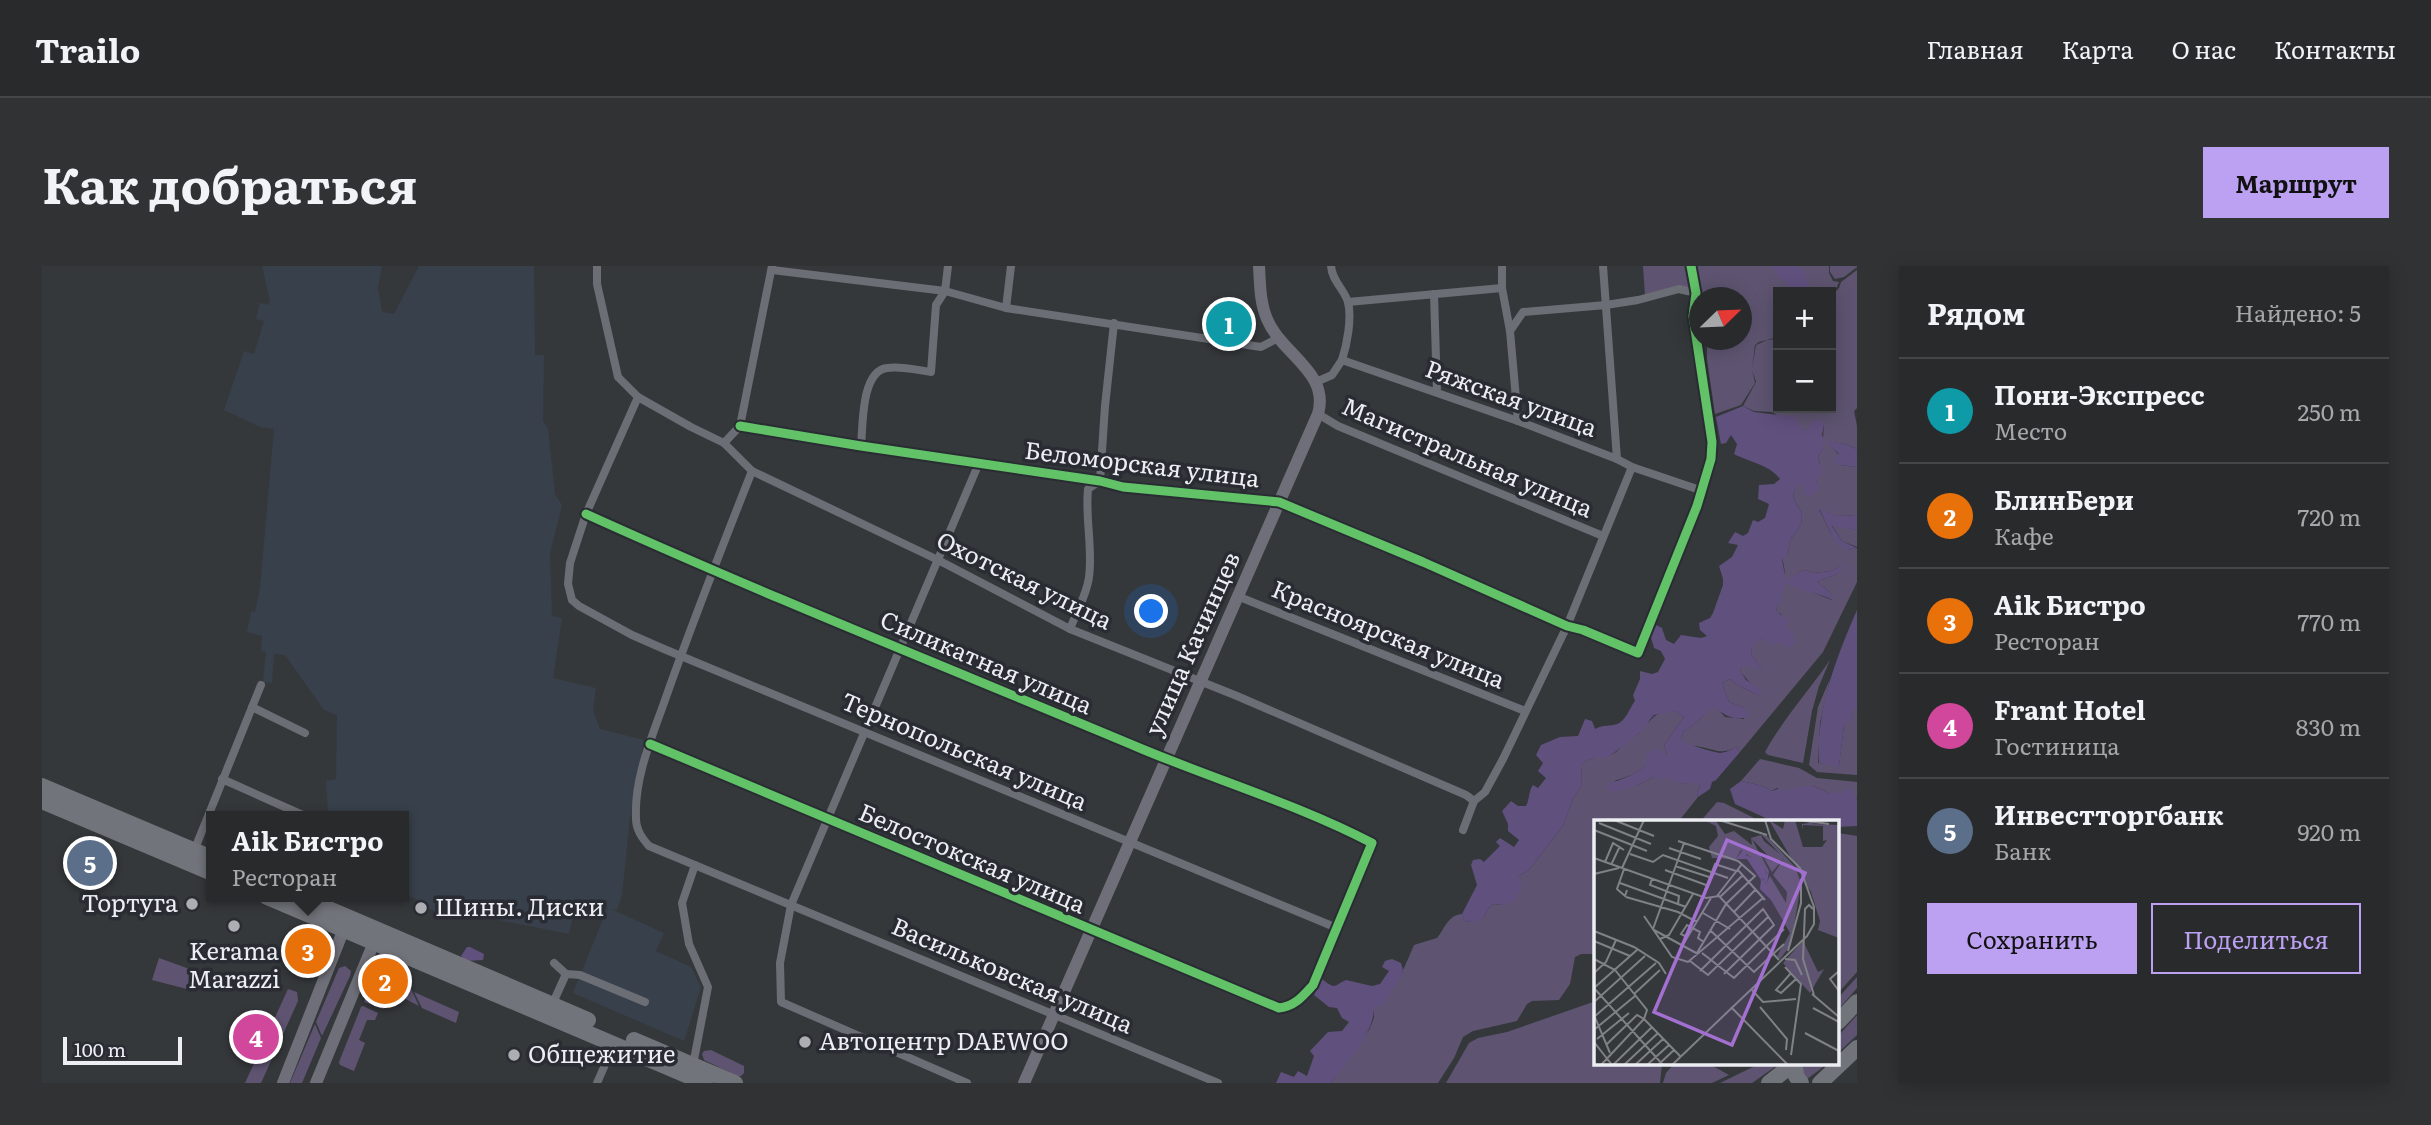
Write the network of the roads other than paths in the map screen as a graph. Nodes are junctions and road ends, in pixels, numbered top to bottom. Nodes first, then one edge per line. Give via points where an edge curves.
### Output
1 (597, 266) edge
2 (838, 266) edge
3 (948, 266) edge
4 (1011, 266) edge
5 (1259, 266) edge
6 (1331, 266) edge
7 (1502, 266) edge
8 (1603, 266) edge
9 (1691, 266) edge
10 (772, 268) edge
11 (838, 278) junction
12 (1695, 287) edge
13 (1502, 288) junction
14 (946, 290) junction
15 (1689, 291) edge
16 (1434, 294) junction
17 (1348, 302) junction
18 (1606, 305) junction
19 (1006, 308) junction
20 (1114, 323) junction
21 (1510, 331) junction
22 (1278, 338) junction
23 (1698, 350) edge
24 (1342, 360) junction
25 (1316, 382) junction
26 (1437, 392) junction
27 (638, 397) junction
28 (1318, 414) junction
29 (1518, 421) junction
30 (740, 426) junction
31 (724, 443) junction
32 (860, 446) junction
33 (1617, 459) junction
34 (979, 463) junction
35 (1632, 467) junction
36 (752, 471) junction
37 (1100, 481) junction
38 (1700, 490) junction
39 (1279, 502) junction
40 (586, 514) junction
41 (1603, 536) junction
42 (938, 560) junction
43 (713, 571) junction
44 (1237, 596) junction
45 (1567, 626) junction
46 (1070, 629) junction
47 (900, 648) junction
48 (681, 654) junction
49 (1201, 682) junction
50 (261, 685) dead end
51 (252, 707) junction
52 (1525, 711) junction
53 (863, 731) junction
54 (305, 733) dead end
55 (649, 744) junction
56 (1165, 758) junction
57 (222, 779) junction
58 (42, 786) edge
59 (42, 801) edge
60 (1474, 801) junction
61 (210, 811) edge
62 (294, 811) edge
63 (827, 818) junction
64 (206, 820) edge
65 (1463, 830) dead end
66 (1130, 843) junction
67 (194, 851) junction
68 (206, 856) edge
69 (695, 865) junction
70 (206, 870) edge
71 (282, 902) edge
72 (309, 902) edge
73 (791, 905) junction
74 (346, 924) junction
75 (1337, 928) junction
76 (1091, 930) junction
77 (377, 936) junction
78 (554, 963) dead end
79 (566, 974) junction
80 (645, 1002) dead end
81 (1857, 1002) edge
82 (552, 1004) junction
83 (1053, 1014) junction
84 (1840, 1021) edge
85 (615, 1043) junction
86 (1857, 1048) edge
87 (1840, 1064) edge
88 (693, 1065) junction
89 (1791, 1066) edge
90 (1794, 1066) edge
91 (1837, 1066) edge
92 (1820, 1082) edge
93 (283, 1083) edge
94 (316, 1083) edge
95 (597, 1083) edge
96 (705, 1083) edge
97 (735, 1083) edge
98 (967, 1083) edge
99 (1024, 1083) edge
100 (1218, 1083) edge
101 (1769, 1083) edge
102 (1801, 1083) edge

1 - 27 street via 599,296 618,377
2 - 11 street
3 - 14 street
4 - 19 street
5 - 22 main road via 1261,300
6 - 17 street
7 - 13 street
8 - 18 street
9 - 12 street
10 - 11 street
10 - 30 street
11 - 14 street
13 - 16 street
13 - 21 street
14 - 19 street
14 - 32 street via 936,305 931,372 884,368 871,376
15 - 18 street via 1679,289
16 - 17 street
16 - 26 street
17 - 24 street via 1348,345
18 - 21 street via 1523,312
18 - 33 street
19 - 20 street
20 - 22 street via 1261,347
20 - 37 street
21 - 29 street
22 - 25 main road
23 - 38 street via 1712,442
24 - 25 street via 1332,376
24 - 26 street, Ряжская улица
25 - 28 main road, улица Качинцев via 1321,404
26 - 29 street, Ряжская улица
27 - 31 street, Охотская улица
27 - 40 street
28 - 39 main road, улица Качинцев
28 - 41 street, Магистральная улица
29 - 33 street, Ряжская улица
30 - 31 street
30 - 32 street, Беломорская улица
31 - 36 street, Охотская улица
32 - 34 street, Беломорская улица
33 - 35 street, Ряжская улица
34 - 37 street, Беломорская улица
34 - 42 street
35 - 38 street, Ряжская улица
35 - 41 street
36 - 42 street, Охотская улица
36 - 43 street, Васильковская улица
37 - 39 street, Беломорская улица
37 - 46 street via 1088,489 1089,580
38 - 45 street, Беломорская улица via 1638,653
39 - 44 main road, улица Качинцев
39 - 45 street, Беломорская улица
40 - 43 street, Силикатная улица
40 - 48 street, Тернопольская улица via 570,563 572,600 632,635
41 - 45 street
42 - 46 street, Охотская улица
42 - 47 street
43 - 47 street, Силикатная улица
43 - 48 street, Васильковская улица
44 - 49 main road, улица Качинцев
44 - 52 street, Красноярская улица
45 - 52 street
46 - 49 street, Охотская улица
47 - 53 street
47 - 56 street, Силикатная улица
48 - 53 street, Тернопольская улица
48 - 55 street, Васильковская улица
49 - 56 main road, улица Качинцев
49 - 60 street, Охотская улица
50 - 51 street
51 - 54 street
51 - 57 street
52 - 60 street via 1485,792
53 - 63 street
53 - 66 street, Тернопольская улица
55 - 63 street, Белостокская улица
55 - 69 street, Васильковская улица via 635,819 639,835 649,846
56 - 66 main road, улица Качинцев
56 - 75 street, Силикатная улица via 1327,820 1372,843
57 - 61 street
57 - 62 street
58 - 67 highway
59 - 70 highway
60 - 65 street
63 - 73 street
63 - 76 street, Белостокская улица
64 - 67 street
66 - 75 street, Тернопольская улица
66 - 76 main road, улица Качинцев
67 - 68 highway
69 - 73 street, Васильковская улица
69 - 88 street via 682,903 689,944 708,987
71 - 74 highway
72 - 74 highway
73 - 83 street, Васильковская улица
73 - 98 street via 780,963 781,1002
74 - 77 highway
74 - 93 main road
75 - 76 street, Белостокская улица via 1313,985 1290,1007 1279,1008
76 - 83 main road, улица Качинцев
77 - 82 highway via 443,954
77 - 85 highway
77 - 94 main road
78 - 79 street
79 - 80 street via 580,975
79 - 82 street
81 - 84 highway
82 - 88 highway
83 - 99 main road, улица Качинцев
83 - 100 street, Васильковская улица
85 - 95 street
85 - 96 highway
86 - 87 highway
88 - 97 highway
89 - 101 highway
90 - 102 highway
91 - 92 highway

